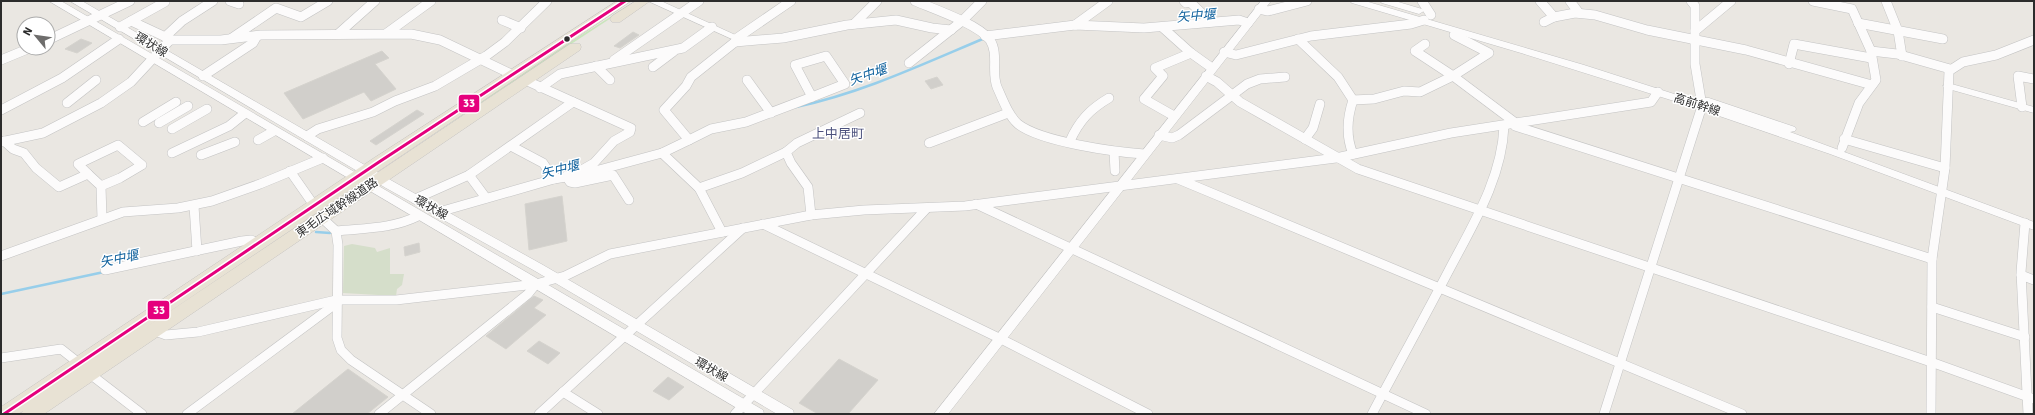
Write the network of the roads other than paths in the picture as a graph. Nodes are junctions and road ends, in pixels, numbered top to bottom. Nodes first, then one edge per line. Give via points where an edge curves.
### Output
1 (54, 1) edge
2 (75, 1) edge
3 (130, 1) edge
4 (212, 1) edge
5 (230, 1) edge
6 (328, 1) edge
7 (375, 1) edge
8 (432, 1) edge
9 (546, 1) edge
10 (625, 1) edge
11 (644, 1) edge
12 (653, 1) edge
13 (699, 1) edge
14 (791, 1) edge
15 (877, 1) edge
16 (915, 1) edge
17 (982, 1) edge
18 (1108, 1) edge
19 (1184, 1) edge
20 (1307, 1) edge
21 (1355, 1) edge
22 (1385, 1) edge
23 (1422, 1) edge
24 (1540, 1) edge
25 (1570, 1) edge
26 (1691, 1) edge
27 (1731, 1) edge
28 (1813, 1) edge
29 (1886, 1) edge
30 (165, 2) dead end
31 (239, 4) dead end
32 (1262, 5) edge
33 (1579, 13) junction
34 (681, 14) junction
35 (101, 16) junction
36 (1554, 17) junction
37 (1427, 18) junction
38 (502, 20) dead end
39 (131, 21) junction
40 (962, 21) junction
41 (88, 22) junction
42 (1211, 22) junction
43 (1544, 22) dead end
44 (1248, 23) junction
45 (854, 24) junction
46 (1858, 24) junction
47 (1076, 25) junction
48 (120, 26) junction
49 (712, 27) junction
50 (1162, 27) junction
51 (521, 28) junction
52 (951, 30) junction
53 (1898, 31) junction
54 (387, 33) junction
55 (338, 34) junction
56 (1454, 35) dead end
57 (1695, 35) junction
58 (56, 36) edge
59 (257, 36) junction
60 (985, 36) junction
61 (168, 38) junction
62 (232, 38) junction
63 (1298, 38) junction
64 (119, 39) junction
65 (1943, 39) dead end
66 (736, 40) junction
67 (2034, 40) edge
68 (1500, 43) junction
69 (1425, 44) dead end
70 (676, 49) junction
71 (1224, 52) junction
72 (1191, 53) junction
73 (1489, 53) junction
74 (16, 54) edge
75 (1871, 54) junction
76 (156, 55) junction
77 (1902, 56) junction
78 (481, 59) junction
79 (1, 60) edge
80 (609, 63) junction
81 (908, 63) dead end
82 (1789, 64) junction
83 (596, 66) junction
84 (653, 67) dead end
85 (1950, 69) junction
86 (1209, 72) junction
87 (203, 76) junction
88 (1453, 76) junction
89 (1285, 77) dead end
90 (519, 78) junction
91 (96, 80) dead end
92 (610, 80) dead end
93 (747, 80) dead end
94 (2034, 80) edge
95 (1872, 85) junction
96 (1948, 86) junction
97 (540, 88) junction
98 (1658, 92) junction
99 (1232, 95) junction
100 (812, 97) junction
101 (1109, 98) dead end
102 (1353, 100) junction
103 (176, 102) dead end
104 (573, 102) junction
105 (1701, 102) junction
106 (67, 103) dead end
107 (1320, 104) dead end
108 (188, 106) dead end
109 (2022, 107) junction
110 (206, 109) dead end
111 (1, 110) edge
112 (2034, 110) edge
113 (771, 113) junction
114 (860, 113) dead end
115 (1008, 113) junction
116 (244, 114) junction
117 (1174, 116) junction
118 (143, 122) dead end
119 (159, 123) dead end
120 (1511, 125) junction
121 (172, 129) dead end
122 (274, 131) junction
123 (1159, 135) junction
124 (307, 136) junction
125 (1306, 139) junction
126 (258, 140) dead end
127 (689, 140) junction
128 (1070, 141) junction
129 (3, 142) edge
130 (235, 142) dead end
131 (929, 143) dead end
132 (1843, 144) junction
133 (511, 146) junction
134 (786, 152) junction
135 (1114, 152) junction
136 (172, 153) dead end
137 (201, 154) dead end
138 (664, 154) junction
139 (1144, 154) junction
140 (1353, 154) junction
141 (323, 158) junction
142 (1336, 158) junction
143 (1945, 168) junction
144 (1115, 171) dead end
145 (290, 172) junction
146 (88, 174) junction
147 (469, 176) junction
148 (569, 177) junction
149 (554, 178) junction
150 (1177, 178) junction
151 (368, 179) junction
152 (1678, 179) junction
153 (101, 186) junction
154 (1119, 186) junction
155 (699, 188) junction
156 (1942, 189) junction
157 (486, 198) junction
158 (415, 199) junction
159 (629, 200) dead end
160 (976, 204) junction
161 (194, 206) junction
162 (927, 208) junction
163 (1480, 210) junction
164 (319, 211) junction
165 (439, 212) junction
166 (811, 215) junction
167 (418, 216) junction
168 (102, 219) junction
169 (2031, 223) edge
170 (763, 224) junction
171 (743, 228) junction
172 (336, 231) junction
173 (722, 232) junction
174 (258, 243) junction
175 (1071, 249) junction
176 (196, 251) junction
177 (1, 256) edge
178 (1932, 259) junction
179 (1650, 267) junction
180 (105, 270) dead end
181 (866, 274) junction
182 (2021, 275) junction
183 (556, 279) junction
184 (2034, 280) edge
185 (536, 284) junction
186 (1440, 287) junction
187 (336, 300) junction
188 (1932, 308) junction
189 (636, 326) junction
190 (155, 330) junction
191 (624, 337) junction
192 (2025, 337) junction
193 (1001, 339) junction
194 (1, 358) edge
195 (1931, 362) junction
196 (1620, 363) junction
197 (85, 369) junction
198 (563, 392) junction
199 (403, 394) junction
200 (1382, 394) junction
201 (754, 395) junction
202 (2031, 397) edge
203 (744, 406) junction
204 (4, 414) edge
205 (30, 414) edge
206 (142, 414) edge
207 (187, 414) edge
208 (379, 414) edge
209 (431, 414) edge
210 (539, 414) edge
211 (598, 414) edge
212 (735, 414) edge
213 (758, 414) edge
214 (788, 414) edge
215 (940, 414) edge
216 (1148, 414) edge
217 (1372, 414) edge
218 (1426, 414) edge
219 (1604, 414) edge
220 (1742, 414) edge
221 (1931, 414) edge
222 (2028, 414) edge

1 - 41 street, 環状線
2 - 35 street, 環状線
3 - 35 street
4 - 61 street via 182,21
5 - 31 street
6 - 62 street via 301,17 276,8
7 - 55 street
8 - 54 street
9 - 51 street
10 - 90 highway, 東毛広域幹線道路
11 - 90 highway, 東毛広域幹線道路
12 - 34 street
13 - 34 street
14 - 66 street
15 - 45 street
16 - 40 street
17 - 40 street
18 - 47 street
19 - 42 street via 1190,2
20 - 32 street via 1268,11
21 - 37 street, 高前幹線
22 - 37 street, 高前幹線
23 - 37 street
24 - 36 street
25 - 33 street
26 - 57 street via 1695,6
27 - 57 street
28 - 46 street via 1852,9
29 - 53 street
30 - 39 street
32 - 44 street
33 - 36 street
33 - 57 street via 1647,30
34 - 49 street
34 - 80 street
35 - 41 street
35 - 48 street, 環状線
36 - 43 street
37 - 63 street via 1411,24
37 - 68 street, 高前幹線
37 - 105 street, 高前幹線 via 1591,63
38 - 51 street
39 - 48 street
39 - 61 street
40 - 52 street
40 - 60 street
41 - 58 street
41 - 64 street, 環状線
42 - 44 street via 1239,20
42 - 50 street
44 - 71 street
45 - 52 street via 896,20
45 - 66 street via 782,38
46 - 53 street
46 - 75 street
47 - 50 street via 1138,29
47 - 60 street
48 - 76 street, 環状線
49 - 66 street
49 - 70 street via 683,48
50 - 72 street
51 - 78 street
52 - 81 street
53 - 65 street
53 - 77 street
54 - 55 street
54 - 78 street via 411,34 440,40
55 - 59 street
56 - 73 street
57 - 82 street
57 - 105 street via 1695,64
59 - 62 street
59 - 87 street via 253,43
60 - 115 street via 994,51 995,82
61 - 62 street
61 - 76 street
63 - 71 street via 1236,55
63 - 102 street via 1338,77
64 - 76 street, 環状線
64 - 111 street via 64,77
66 - 127 street via 691,77 664,110
67 - 85 street via 1990,57 1963,61
68 - 73 street
68 - 98 street, 高前幹線
69 - 88 street via 1415,51
70 - 80 street
70 - 84 street
71 - 86 street
72 - 86 street
72 - 117 street via 1155,68 1163,76 1144,99
73 - 88 street
74 - 79 street
75 - 77 street
75 - 82 street via 1794,44
75 - 95 street via 1876,80
76 - 87 street, 環状線
76 - 116 street, 環状線
76 - 129 street via 130,83 79,114 43,133
77 - 85 street
78 - 90 street
78 - 124 street via 435,86 373,112 318,128
80 - 83 street
82 - 95 street
83 - 92 street
83 - 97 street via 560,74
85 - 96 street
86 - 99 street
86 - 117 street
87 - 124 street, 環状線
88 - 102 street via 1420,92 1404,91 1374,100
88 - 120 street
89 - 99 street via 1260,79 1247,84
90 - 97 street
90 - 151 highway, 東毛広域幹線道路
91 - 106 street
93 - 113 street
94 - 109 street via 2018,76
95 - 132 street via 1859,103
96 - 109 street
96 - 143 street
97 - 104 street
98 - 105 street, 高前幹線
98 - 120 street via 1651,102
99 - 123 street via 1179,135 1172,138
99 - 125 street
100 - 100 street via 845,84 826,56 795,65
100 - 113 street
101 - 128 street via 1088,111
102 - 140 street via 1349,126
103 - 118 street
104 - 133 street
104 - 148 street via 631,128 630,132 607,146 594,163
105 - 132 street, 高前幹線 via 1744,112
105 - 152 street
105 - 156 street, 高前幹線
107 - 125 street via 1313,128
108 - 119 street
109 - 112 street
110 - 121 street
113 - 127 street via 746,122 711,129
114 - 134 street via 797,143
115 - 128 street via 1025,129 1036,134
115 - 131 street
116 - 122 street, 環状線
116 - 136 street via 229,126
117 - 123 street
120 - 140 street via 1451,133
120 - 152 street
120 - 163 street via 1504,134 1497,167
122 - 126 street
122 - 141 street, 環状線
123 - 139 street
124 - 151 street, 環状線
125 - 142 street
127 - 138 street
128 - 135 street
129 - 146 street via 24,153 36,168 59,187
130 - 137 street
132 - 143 street
132 - 156 street, 高前幹線
133 - 147 street
133 - 149 street via 543,163
134 - 155 street via 742,173
134 - 166 street via 791,164 808,187
135 - 139 street
135 - 144 street
138 - 148 street
138 - 155 street
139 - 154 street
140 - 142 street
141 - 145 street
141 - 151 street, 環状線
142 - 150 street
142 - 163 street via 1358,169
143 - 156 street
145 - 161 street
145 - 164 street
146 - 153 street
146 - 153 street via 78,164 118,145 142,165
147 - 157 street
147 - 158 street
148 - 149 street
148 - 159 street via 613,175
149 - 157 street
150 - 154 street
150 - 186 street
151 - 158 street, 環状線
151 - 164 highway, 東毛広域幹線道路
151 - 167 street, 環状線
152 - 178 street
152 - 179 street
153 - 168 street
154 - 160 street
154 - 175 street
155 - 173 street
156 - 169 street, 高前幹線
156 - 178 street
157 - 165 street
158 - 165 street, 環状線
160 - 162 street
160 - 175 street
161 - 168 street via 142,209
161 - 176 street
162 - 166 street
162 - 181 street
163 - 179 street
163 - 186 street
164 - 172 street
164 - 174 highway, 東毛広域幹線道路
164 - 190 highway, 東毛広域幹線道路
165 - 183 street, 環状線
166 - 170 street
167 - 172 street via 410,221 386,226
167 - 185 street, 環状線
168 - 177 street
169 - 182 street
170 - 171 street
170 - 181 street
171 - 173 street
171 - 189 street
172 - 187 street
173 - 183 street via 610,254
174 - 176 street via 251,240 242,241
174 - 197 highway, 東毛広域幹線道路
175 - 193 street
175 - 200 street
176 - 180 street
178 - 188 street
179 - 195 street
179 - 196 street
181 - 193 street
181 - 201 street
182 - 184 street
182 - 192 street
183 - 185 street
183 - 189 street, 環状線
185 - 187 street via 396,300
185 - 191 street, 環状線
185 - 199 street via 528,294
186 - 196 street
186 - 200 street
187 - 190 street via 198,332 166,335
187 - 199 street via 337,338 342,350 351,360
187 - 207 street via 330,308
188 - 192 street
188 - 195 street
189 - 191 street
189 - 201 street, 環状線
190 - 197 highway, 東毛広域幹線道路
191 - 198 street
191 - 203 street, 環状線
192 - 202 street
193 - 215 street
193 - 216 street
194 - 197 street via 62,349
195 - 202 street
195 - 221 street
196 - 219 street
196 - 220 street
197 - 204 highway, 東毛広域幹線道路
197 - 205 highway, 東毛広域幹線道路
197 - 206 street
198 - 210 street
198 - 211 street
199 - 208 street
199 - 209 street
200 - 217 street
200 - 218 street
201 - 203 street
201 - 214 street, 環状線
202 - 222 street
203 - 212 street
203 - 213 street, 環状線

